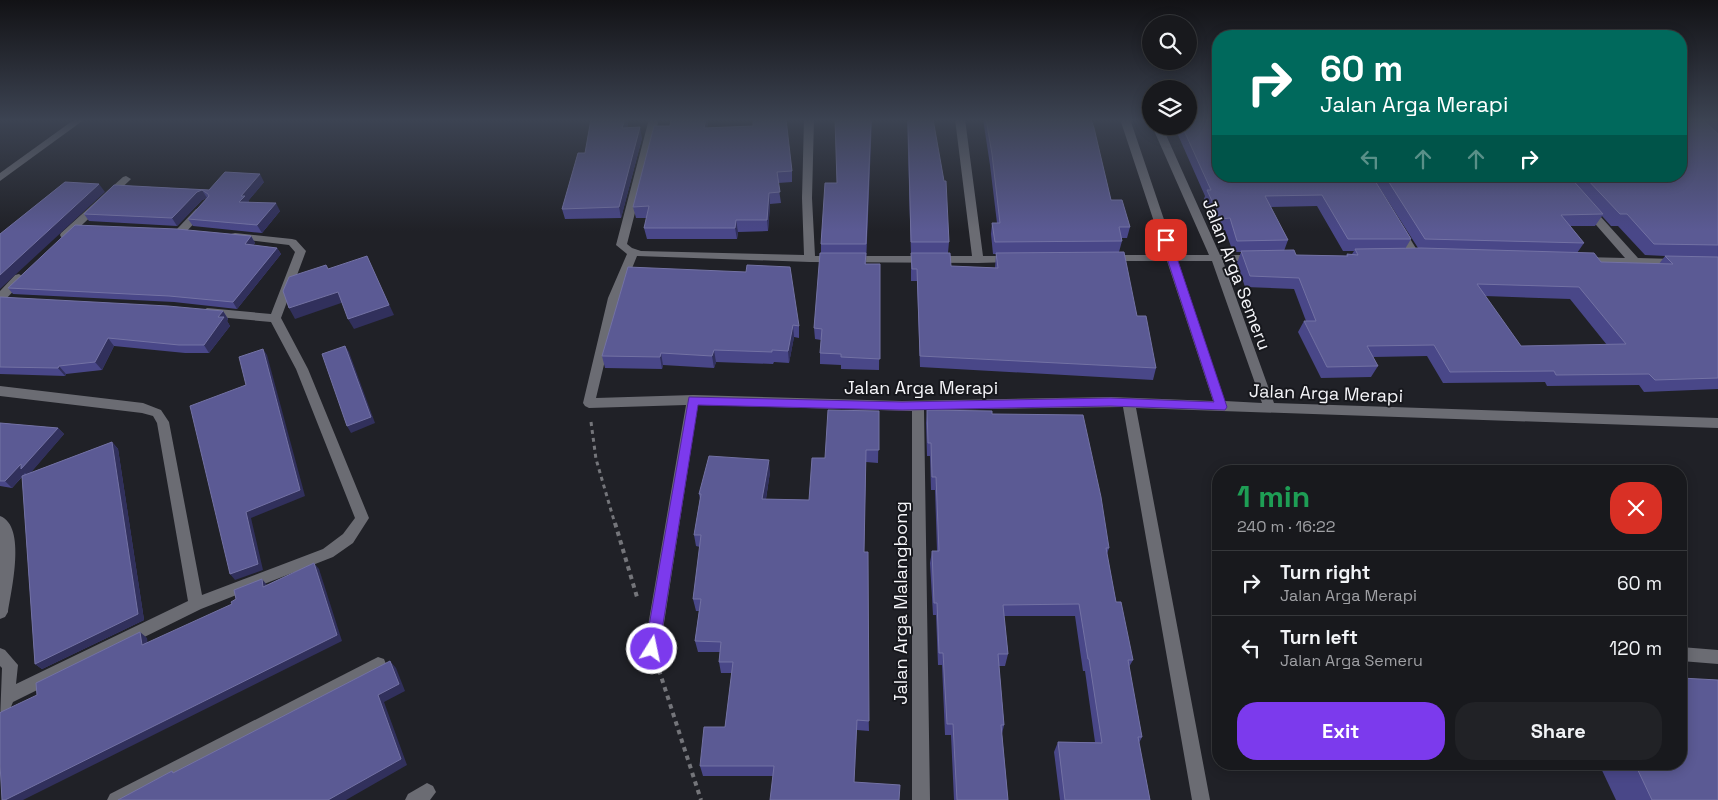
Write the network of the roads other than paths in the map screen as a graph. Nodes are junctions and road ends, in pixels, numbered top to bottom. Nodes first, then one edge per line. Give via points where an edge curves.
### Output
1 (30, 156) edge
2 (644, 156) edge
3 (809, 156) edge
4 (965, 156) edge
5 (1138, 156) edge
6 (1171, 156) edge
7 (0, 178) edge
8 (126, 179) dead end
9 (1578, 198) edge
10 (207, 203) edge
11 (1395, 223) edge
12 (75, 226) junction
13 (93, 227) edge
14 (200, 232) edge
15 (227, 235) edge
16 (54, 245) edge
17 (633, 252) junction
18 (1415, 255) edge
19 (1266, 257) edge
20 (1100, 258) edge
21 (1172, 258) junction
22 (1216, 258) junction
23 (1025, 259) edge
24 (810, 260) junction
25 (978, 260) junction
26 (1575, 260) edge
27 (1635, 262) junction
28 (1690, 263) edge
29 (27, 271) edge
30 (3, 299) edge
31 (196, 311) edge
32 (275, 318) junction
33 (0, 391) edge
34 (693, 400) junction
35 (1130, 403) junction
36 (918, 406) junction
37 (1221, 407) junction
38 (1270, 408) junction
39 (1718, 423) edge
40 (0, 522) edge
41 (196, 604) junction
42 (0, 612) edge
43 (652, 649) dead end
44 (1687, 654) edge
45 (0, 655) edge
46 (1718, 657) edge
47 (378, 664) dead end
48 (7, 697) junction
49 (0, 713) edge
50 (116, 800) edge
51 (921, 800) edge
52 (1201, 800) edge

1 - 7 street
2 - 17 street via 621,245
3 - 24 street
4 - 25 street
5 - 21 street
6 - 22 street, Jalan Arga Semeru
8 - 12 street
9 - 27 street
10 - 14 street via 177,230
11 - 18 street
12 - 13 street
12 - 16 street
15 - 32 street via 292,242 301,251
17 - 24 street
17 - 34 street, Jalan Arga Merapi via 614,298 589,403
19 - 22 street
20 - 21 street
21 - 22 street
21 - 37 street
22 - 38 street, Jalan Arga Semeru
23 - 25 street
24 - 25 street
26 - 27 street
27 - 28 street
29 - 30 street
31 - 32 street
32 - 41 street via 302,369 362,518 357,529 340,547
33 - 41 street via 143,408 157,413 163,422
34 - 36 street, Jalan Arga Merapi
34 - 43 street
35 - 36 street, Jalan Arga Merapi
35 - 37 street, Jalan Arga Merapi
35 - 52 street
36 - 51 street, Jalan Arga Malangbong
37 - 38 street, Jalan Arga Merapi
38 - 39 street, Jalan Arga Merapi
40 - 42 street via 7,534 9,553
41 - 48 street
44 - 46 street
45 - 48 street via 10,665
47 - 50 street
48 - 49 street

